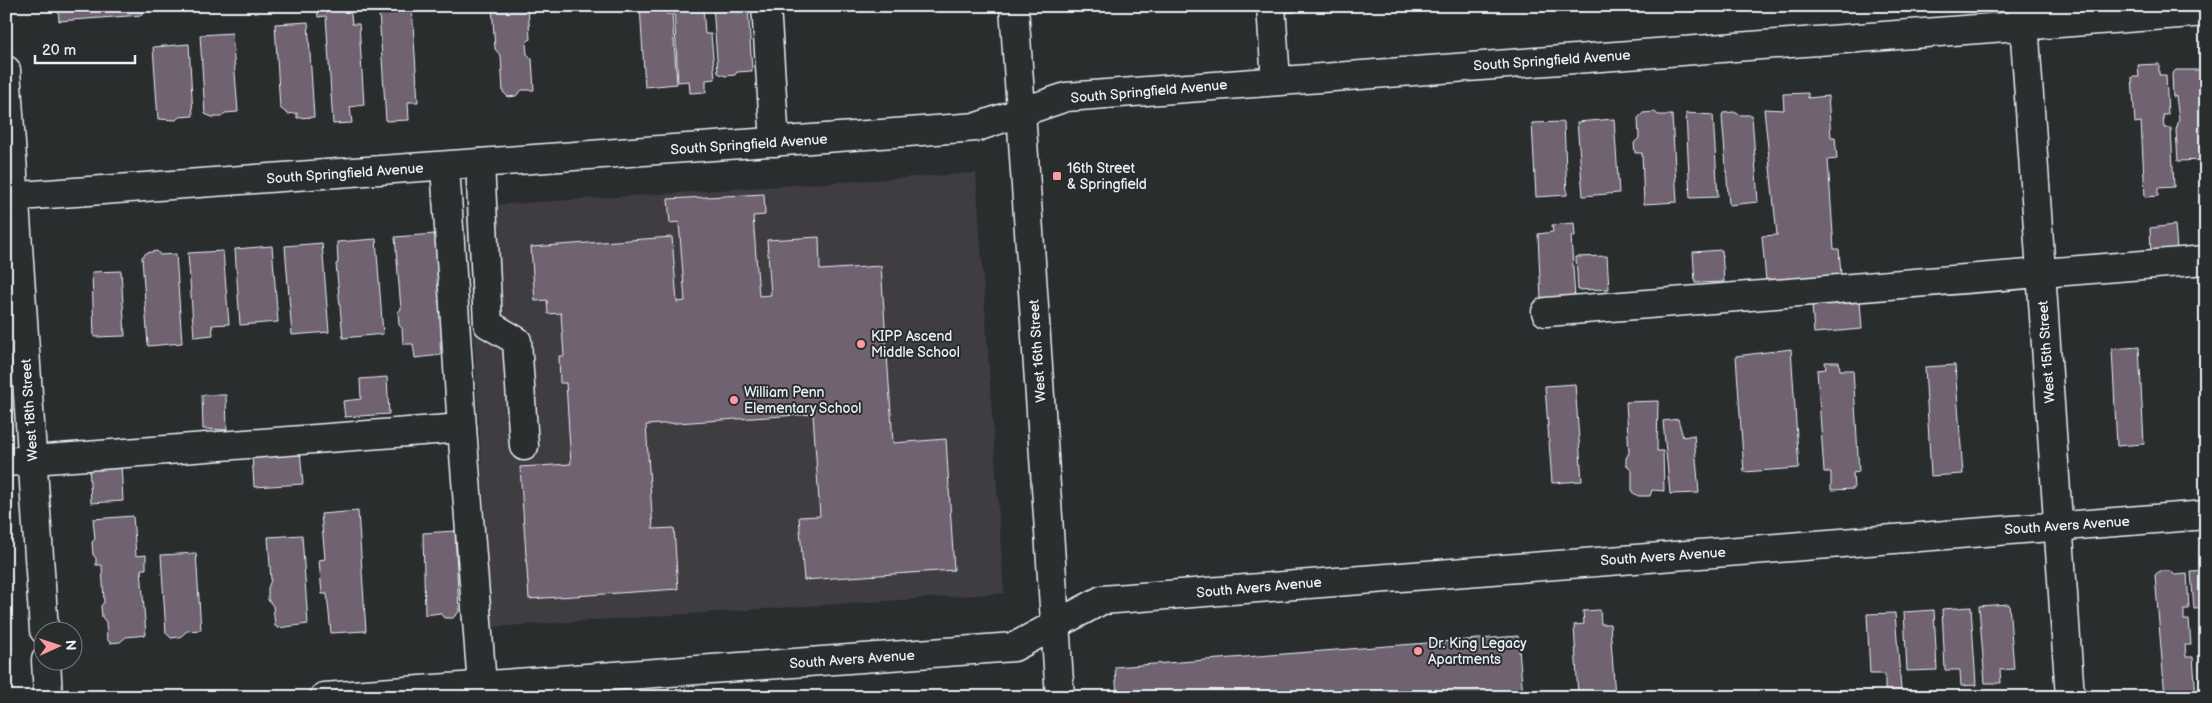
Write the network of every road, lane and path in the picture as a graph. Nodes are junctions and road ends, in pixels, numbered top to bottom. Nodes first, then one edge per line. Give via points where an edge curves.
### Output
1 (766, 6) edge
2 (1014, 6) edge
3 (1271, 6) edge
4 (2206, 12) edge
5 (2024, 16) edge
6 (6, 70) edge
7 (1276, 81) junction
8 (1021, 113) junction
9 (775, 142) junction
10 (480, 163) junction
11 (445, 166) junction
12 (11, 197) edge
13 (2206, 260) edge
14 (2041, 273) junction
15 (1546, 312) dead end
16 (462, 428) junction
17 (524, 446) dead end
18 (19, 461) edge
19 (2206, 515) edge
20 (2058, 526) junction
21 (43, 620) edge
22 (1056, 623) junction
23 (47, 670) edge
24 (482, 685) junction
25 (48, 697) edge
26 (324, 697) edge
27 (1060, 697) edge
28 (2070, 697) edge

1 - 9 street
2 - 8 street, West 16th Street
3 - 7 street
4 - 5 street, South Springfield Avenue
5 - 7 street, South Springfield Avenue
5 - 14 street, West 15th Street
6 - 12 street, West 18th Street
7 - 8 street, South Springfield Avenue via 1066,97
8 - 9 street, South Springfield Avenue via 978,127
8 - 22 street, West 16th Street
9 - 10 street, South Springfield Avenue
10 - 11 street, South Springfield Avenue
10 - 17 street via 488,324 517,341
11 - 12 street, South Springfield Avenue
11 - 16 street
12 - 18 street, West 18th Street
13 - 14 street
14 - 15 street
14 - 20 street, West 15th Street
16 - 18 street
16 - 24 street
18 - 21 street, West 18th Street
19 - 20 street, South Avers Avenue
20 - 22 street, South Avers Avenue via 1102,600
20 - 28 street, West 15th Street
22 - 24 street, South Avers Avenue via 1014,647
22 - 27 street, West 16th Street
23 - 25 street
24 - 26 street, South Avers Avenue

